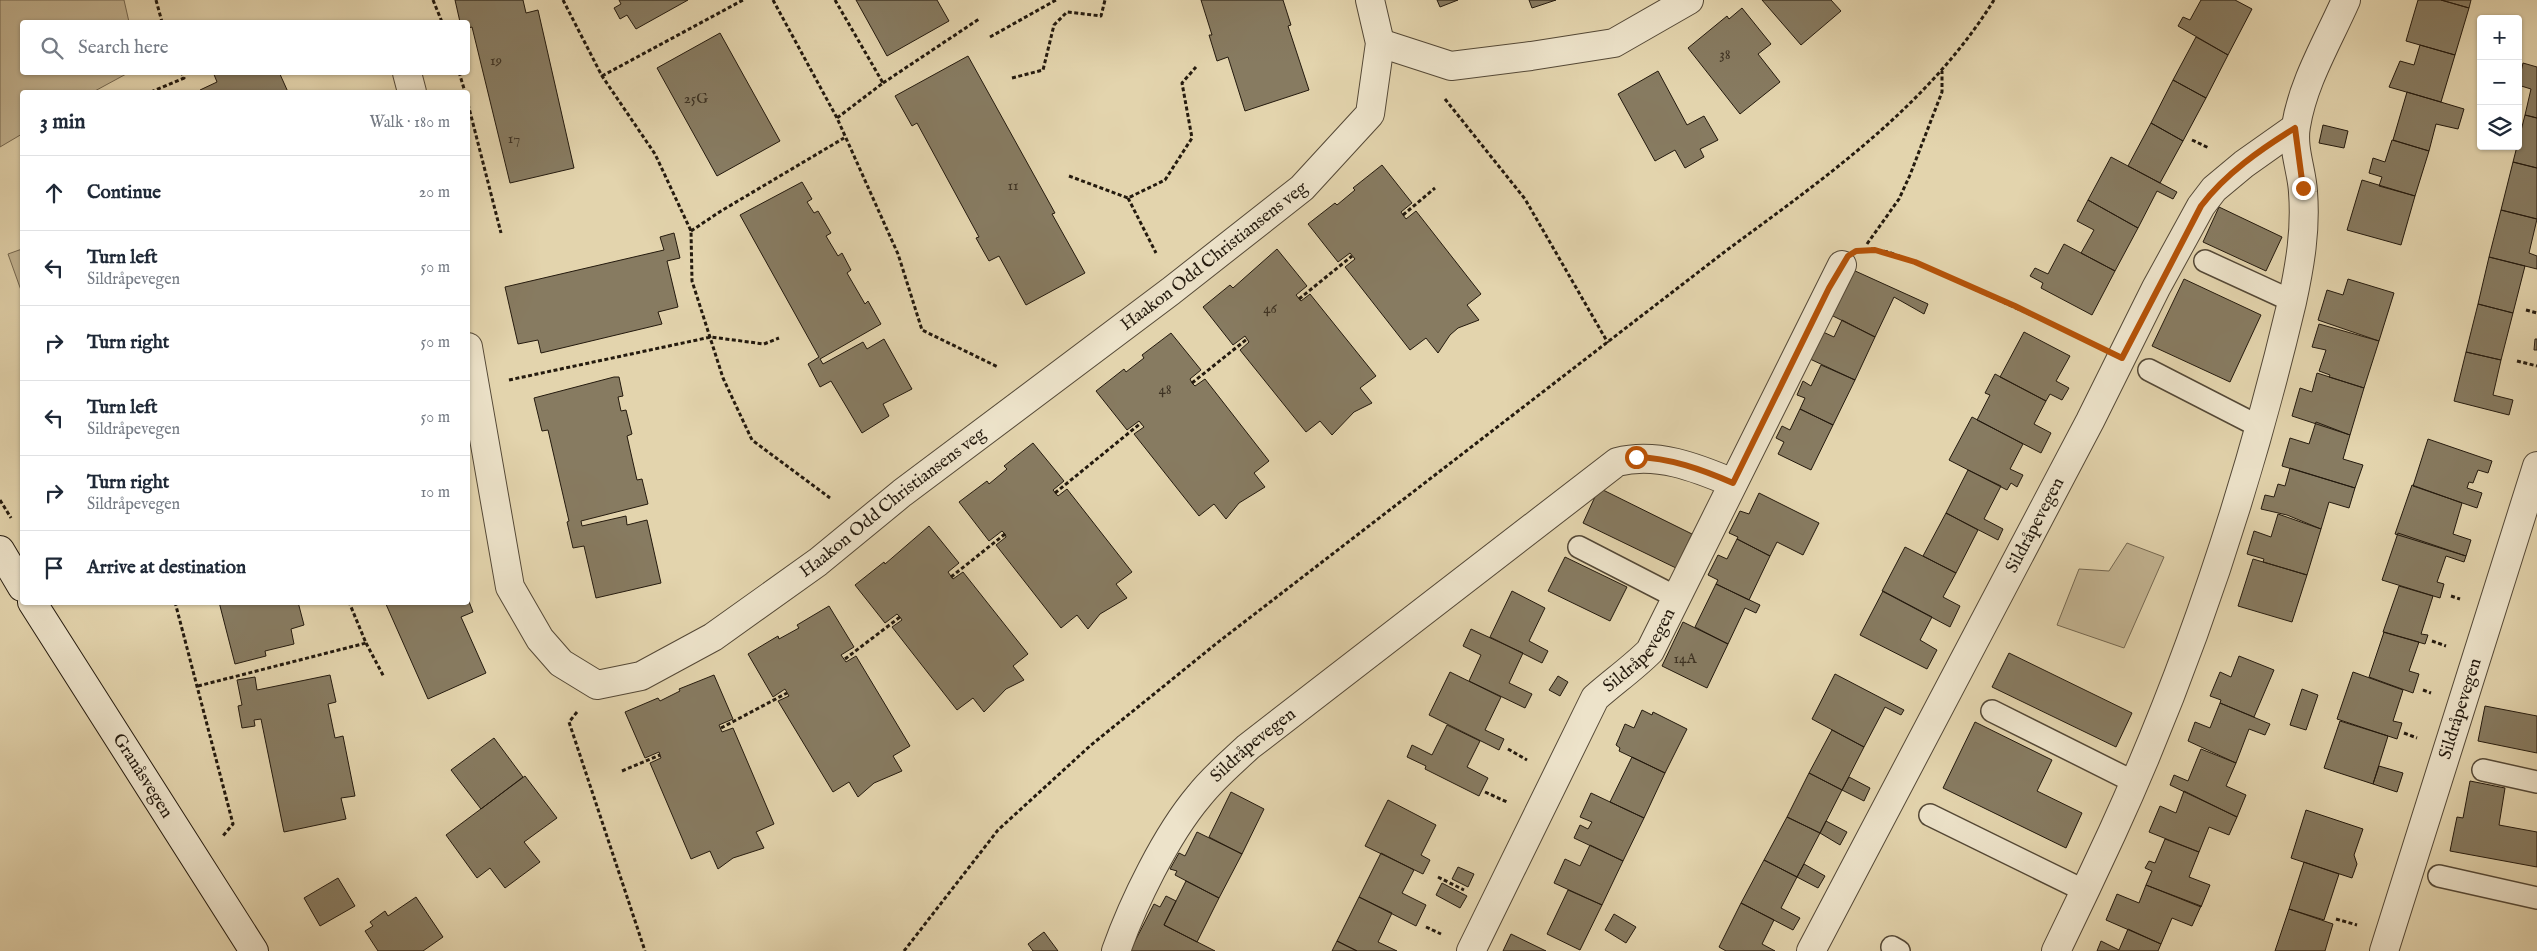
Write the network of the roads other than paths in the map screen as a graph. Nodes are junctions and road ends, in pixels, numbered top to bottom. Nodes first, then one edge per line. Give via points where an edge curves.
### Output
1 (1370, 0) edge
2 (1689, 0) edge
3 (2346, 0) edge
4 (1380, 43) junction
5 (408, 75) edge
6 (411, 90) edge
7 (2295, 128) junction
8 (2206, 261) dead end
9 (1842, 264) dead end
10 (2292, 301) junction
11 (2149, 370) dead end
12 (470, 374) edge
13 (471, 388) edge
14 (2260, 427) junction
15 (2537, 466) edge
16 (1733, 483) junction
17 (1579, 547) dead end
18 (0, 550) edge
19 (20, 584) edge
20 (1676, 597) junction
21 (34, 605) edge
22 (1992, 711) dead end
23 (2483, 770) dead end
24 (2134, 782) junction
25 (2537, 782) edge
26 (1930, 815) dead end
27 (2439, 876) dead end
28 (2085, 890) junction
29 (2537, 898) edge
30 (254, 951) edge
31 (1116, 951) edge
32 (1471, 951) edge
33 (1811, 951) edge
34 (2056, 951) edge
35 (2384, 951) edge

1 - 4 street, Haakon Odd Christiansens veg
2 - 4 street via 1614,43 1451,66
3 - 7 street via 2306,86
4 - 13 street, Haakon Odd Christiansens veg via 1370,114 1302,188 1274,212 902,493 818,562 712,637 641,676 597,685 560,663 540,639 510,587
5 - 6 street
7 - 10 street via 2305,226
7 - 33 street, Sildråpevegen via 2244,164 2214,189 2201,206
8 - 10 lane
9 - 16 street, Sildråpevegen
10 - 14 street
11 - 14 lane
12 - 13 street
14 - 24 street via 2205,598
15 - 35 street, Sildråpevegen
16 - 20 street, Sildråpevegen
16 - 31 street, Sildråpevegen via 1700,469 1653,458 1636,457 1617,462 1248,747 1223,770 1198,796 1170,840 1133,910
17 - 20 lane
18 - 19 street
20 - 32 street, Sildråpevegen via 1650,651 1595,698
21 - 30 street, Granåsvegen
22 - 24 lane
23 - 25 lane
24 - 28 street
26 - 28 lane
27 - 29 lane
28 - 34 street

